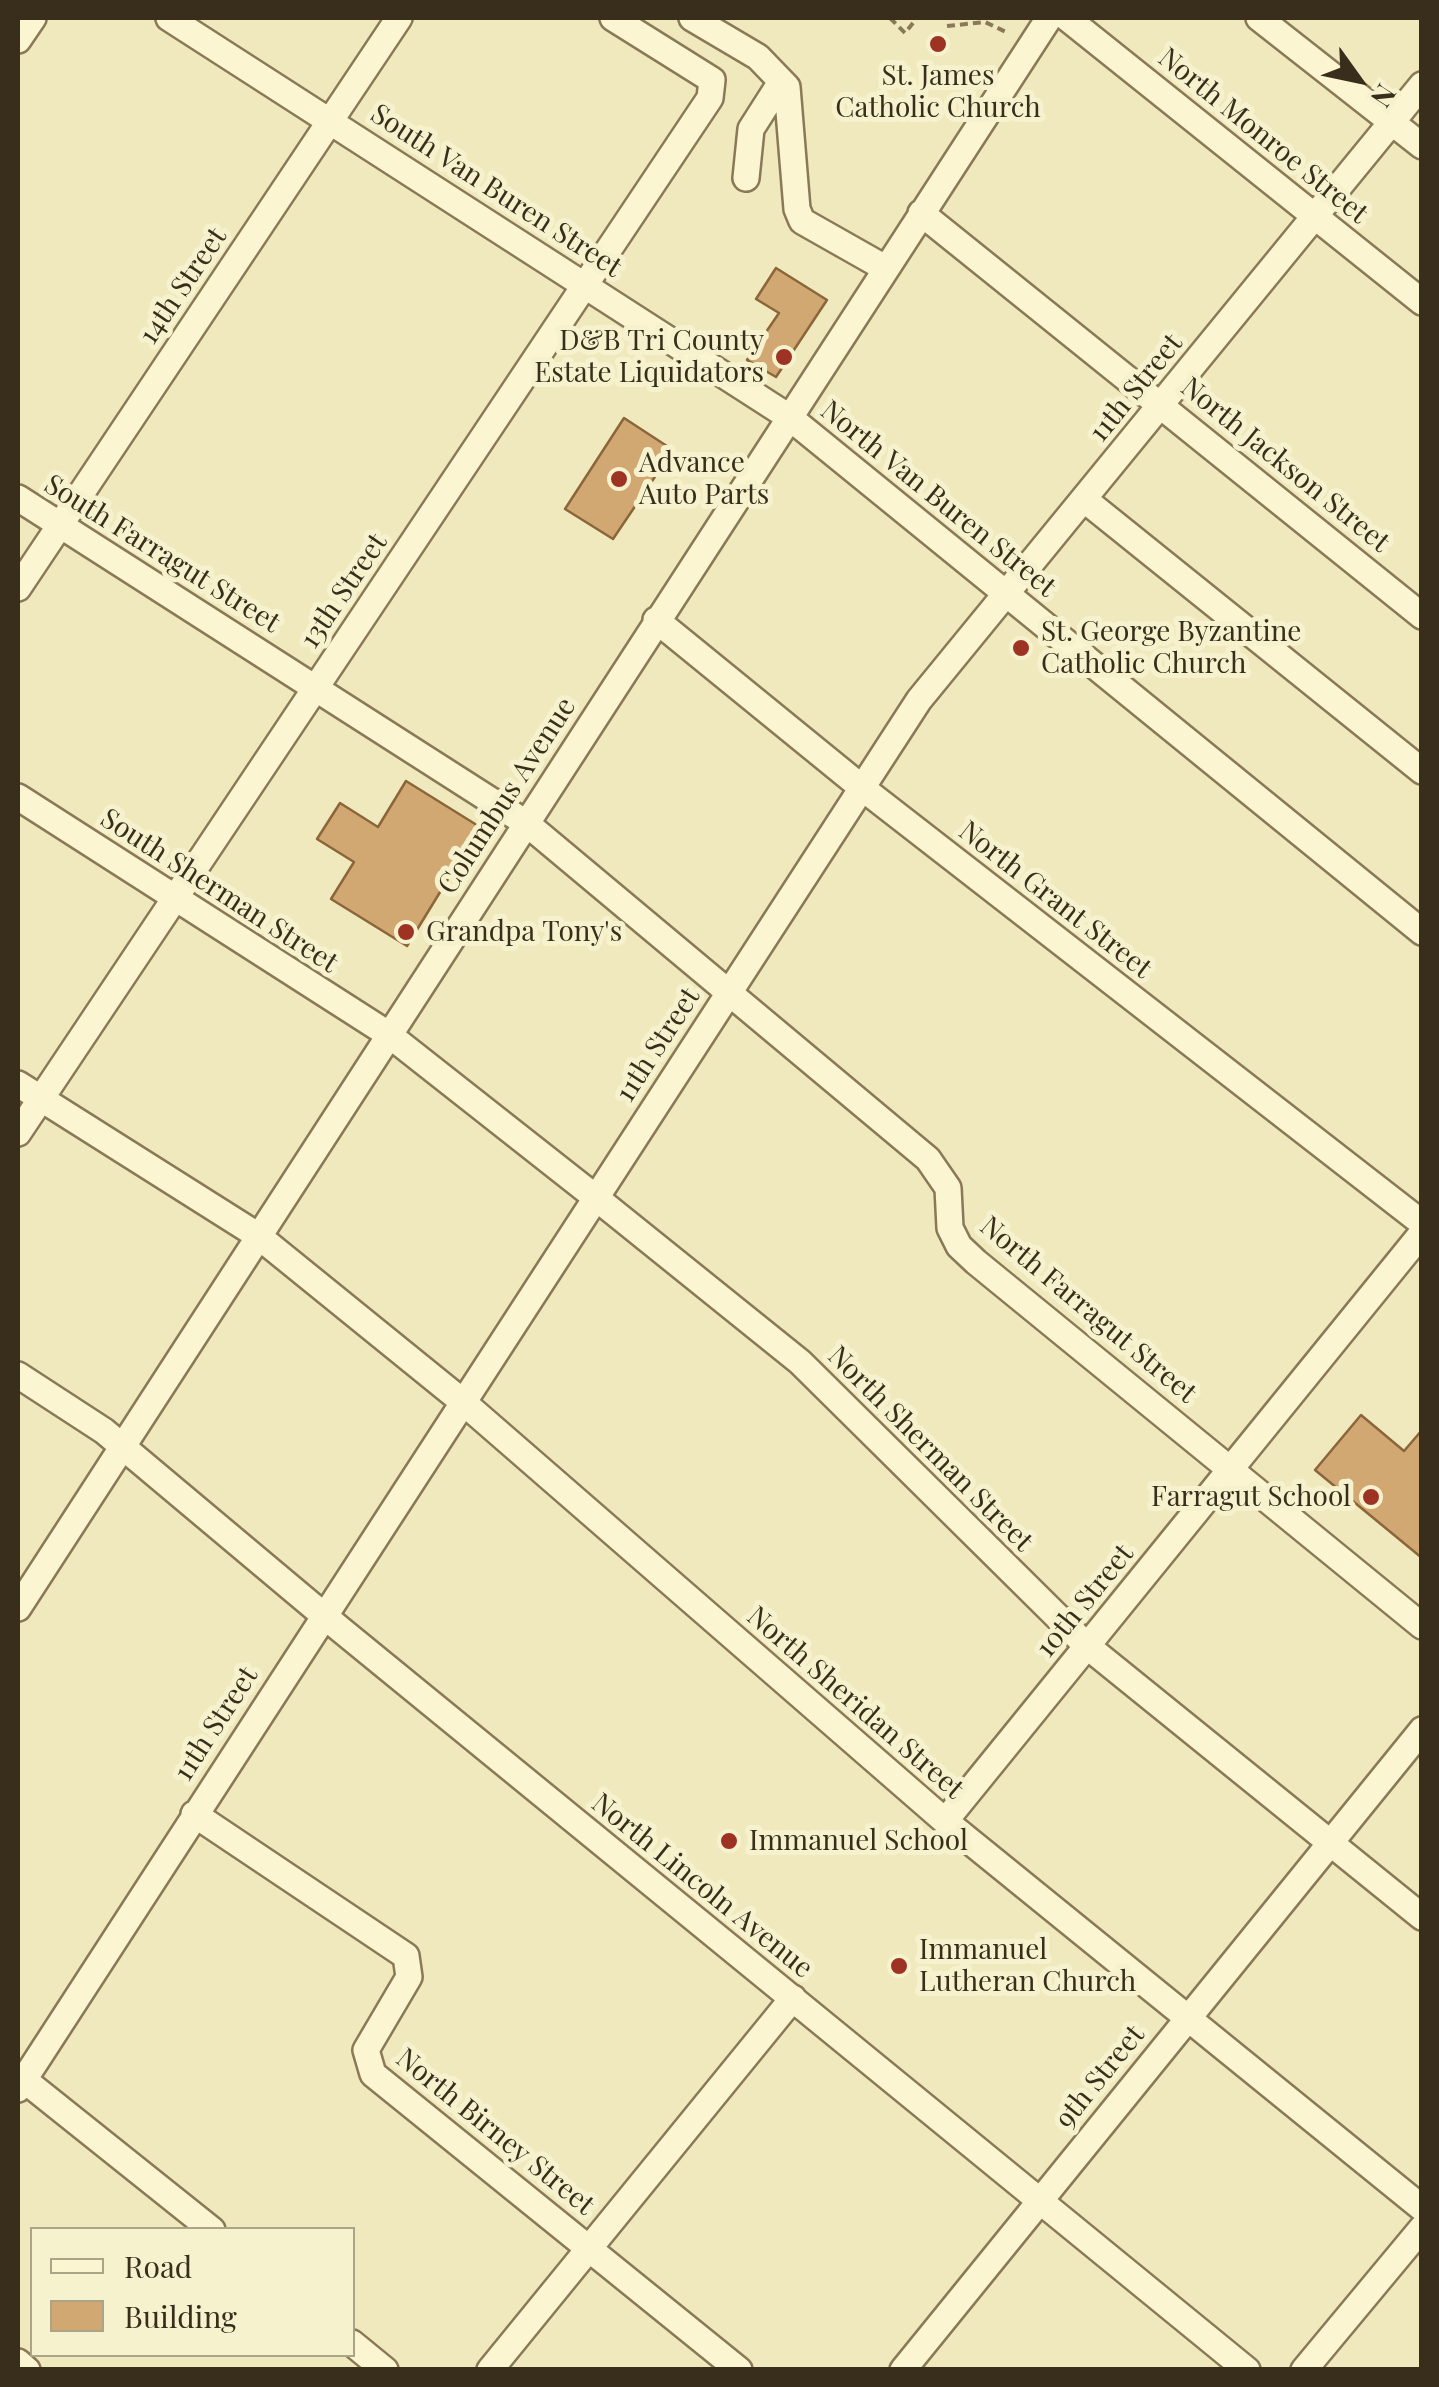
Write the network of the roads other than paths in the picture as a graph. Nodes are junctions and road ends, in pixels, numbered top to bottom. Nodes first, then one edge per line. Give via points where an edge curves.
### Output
1 (33, 18) edge
2 (170, 18) edge
3 (399, 18) edge
4 (613, 18) edge
5 (1049, 18) edge
6 (1068, 18) edge
7 (1259, 18) edge
8 (705, 20) edge
9 (18, 40) edge
10 (686, 64) junction
11 (781, 82) junction
12 (1422, 85) edge
13 (330, 121) junction
14 (1392, 121) junction
15 (1422, 146) edge
16 (746, 178) dead end
17 (921, 213) junction
18 (1314, 215) junction
19 (885, 268) junction
20 (587, 285) junction
21 (1422, 302) edge
22 (1162, 403) junction
23 (788, 416) junction
24 (18, 498) edge
25 (1085, 500) junction
26 (60, 525) junction
27 (18, 588) edge
28 (1007, 592) junction
29 (1422, 616) edge
30 (656, 620) junction
31 (315, 687) junction
32 (1422, 772) edge
33 (861, 787) junction
34 (18, 797) edge
35 (526, 824) junction
36 (175, 899) junction
37 (1422, 932) edge
38 (728, 991) junction
39 (388, 1034) junction
40 (18, 1084) edge
41 (41, 1099) junction
42 (18, 1134) edge
43 (596, 1197) junction
44 (1422, 1224) edge
45 (1422, 1233) edge
46 (257, 1235) junction
47 (18, 1375) edge
48 (463, 1402) junction
49 (120, 1448) junction
50 (1231, 1468) junction
51 (18, 1608) edge
52 (323, 1615) junction
53 (1422, 1626) edge
54 (1087, 1646) junction
55 (1422, 1730) edge
56 (194, 1814) junction
57 (945, 1821) junction
58 (1330, 1842) junction
59 (1422, 1917) edge
60 (793, 1998) junction
61 (1187, 2017) junction
62 (20, 2081) edge
63 (1039, 2200) junction
64 (1422, 2208) edge
65 (208, 2227) edge
66 (1422, 2228) edge
67 (591, 2248) junction
68 (355, 2346) edge
69 (18, 2362) edge
70 (27, 2370) edge
71 (384, 2370) edge
72 (490, 2370) edge
73 (740, 2370) edge
74 (903, 2370) edge
75 (1247, 2370) edge
76 (1304, 2370) edge

1 - 9 street
2 - 13 street, South Van Buren Street
3 - 13 street, 14th Street
4 - 10 street
5 - 17 street, Columbus Avenue
6 - 18 street, North Monroe Street
7 - 14 street
8 - 10 street
8 - 11 street
10 - 20 street, 13th Street via 712,80 710,98
11 - 16 street via 751,129
11 - 19 street via 802,221
12 - 14 street, 11th Street
13 - 20 street, South Van Buren Street
13 - 26 street, 14th Street
14 - 15 street
14 - 18 street, 11th Street
17 - 19 street, Columbus Avenue
17 - 22 street, North Jackson Street
18 - 21 street, North Monroe Street
18 - 22 street, 11th Street
19 - 23 street, Columbus Avenue
20 - 23 street, South Van Buren Street
20 - 31 street, 13th Street
22 - 25 street, 11th Street
22 - 29 street, North Jackson Street
23 - 28 street, North Van Buren Street
23 - 30 street, Columbus Avenue
24 - 26 street, South Farragut Street
25 - 28 street, 11th Street
25 - 32 street
26 - 27 street, 14th Street
26 - 31 street, South Farragut Street
28 - 33 street, 11th Street via 919,700
28 - 37 street, North Van Buren Street
30 - 33 street, North Grant Street
30 - 35 street, Columbus Avenue
31 - 35 street, South Farragut Street
31 - 36 street, 13th Street
33 - 38 street, 11th Street
33 - 44 street, North Grant Street
34 - 36 street, South Sherman Street
35 - 38 street, North Farragut Street
35 - 39 street, Columbus Avenue
36 - 39 street, South Sherman Street
36 - 41 street, 13th Street
38 - 43 street, 11th Street
38 - 50 street, North Farragut Street via 928,1159 948,1188 950,1228 959,1246
39 - 43 street, North Sherman Street
39 - 46 street, Columbus Avenue
40 - 41 street, North Sheridan Street
41 - 42 street, 13th Street
41 - 46 street, North Sheridan Street
43 - 48 street, 11th Street
43 - 54 street, North Sherman Street via 800,1362
45 - 50 street, 10th Street
46 - 48 street, North Sheridan Street
46 - 49 street, Columbus Avenue
47 - 49 street, North Lincoln Avenue
48 - 52 street, 11th Street
48 - 57 street, North Sheridan Street
49 - 51 street, Columbus Avenue
49 - 52 street, North Lincoln Avenue
50 - 53 street, North Farragut Street
50 - 54 street, 10th Street
52 - 56 street, 11th Street
52 - 60 street, North Lincoln Avenue
54 - 57 street, 10th Street
54 - 58 street, North Sherman Street
55 - 58 street, 9th Street
56 - 62 street, 11th Street
56 - 67 street, North Birney Street via 406,1956 409,1977 366,2050 373,2074
57 - 61 street, North Sheridan Street
58 - 59 street, North Sherman Street
58 - 61 street, 9th Street
60 - 63 street, North Lincoln Avenue
60 - 67 street
61 - 63 street, 9th Street
61 - 64 street, North Sheridan Street
62 - 65 street
63 - 74 street, 9th Street
63 - 75 street, North Lincoln Avenue
66 - 76 street
67 - 72 street
67 - 73 street, North Birney Street
68 - 71 street
69 - 70 street

